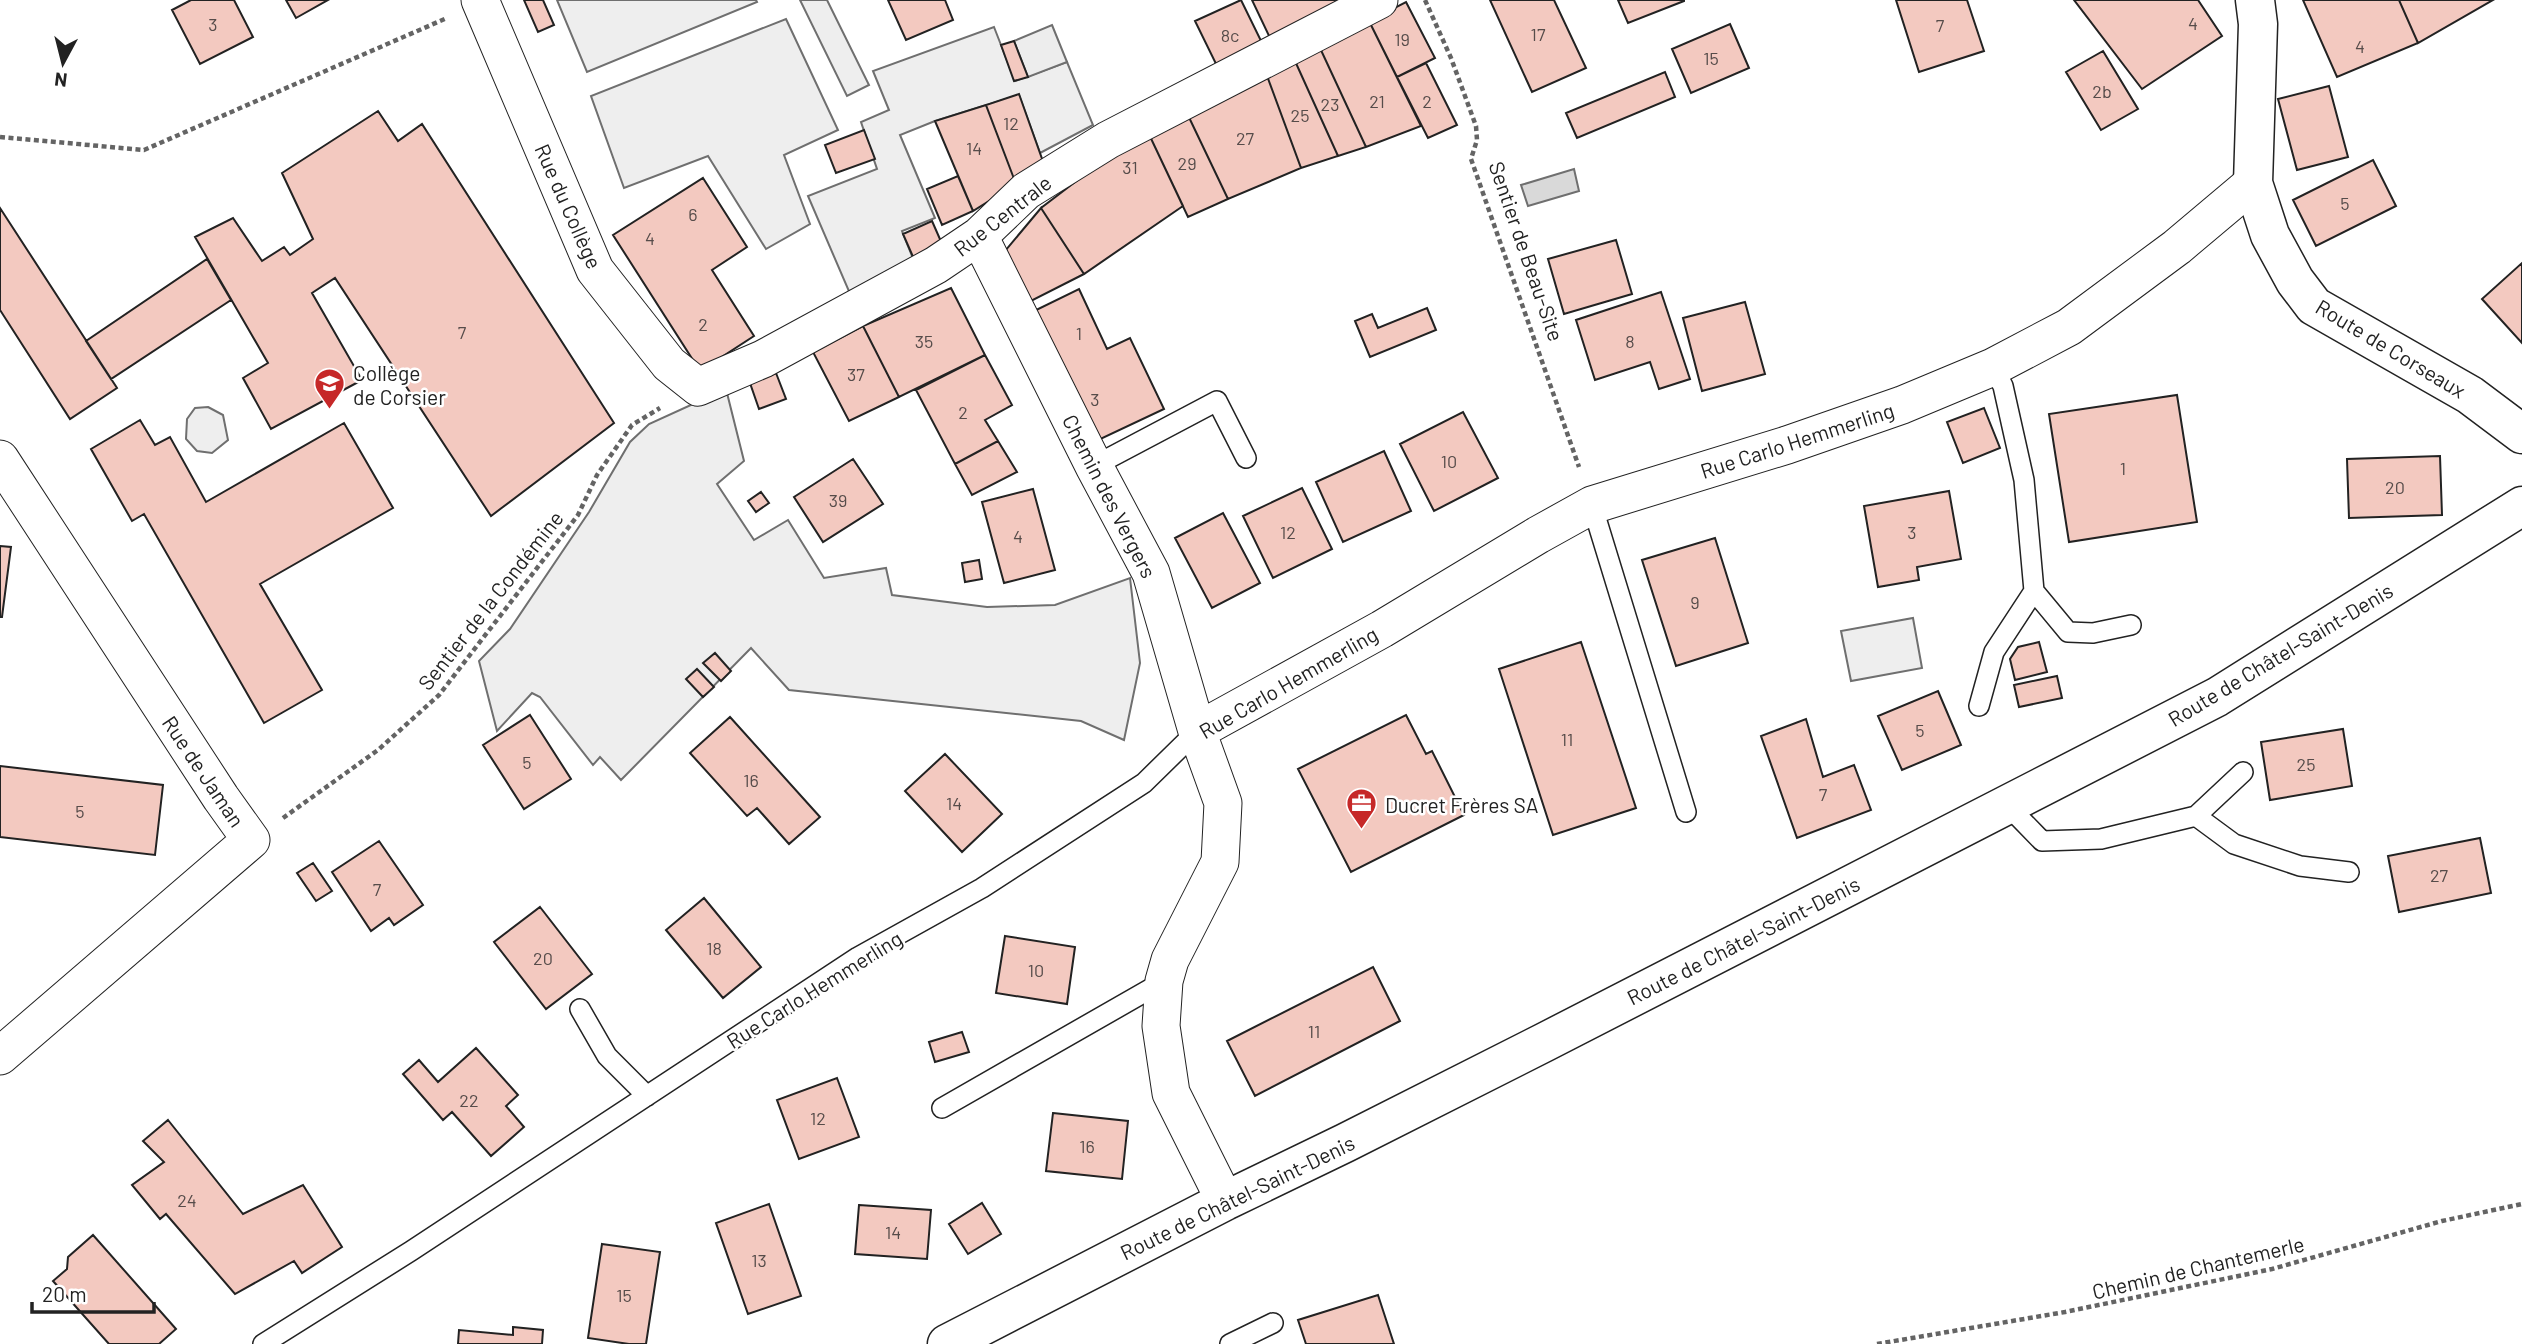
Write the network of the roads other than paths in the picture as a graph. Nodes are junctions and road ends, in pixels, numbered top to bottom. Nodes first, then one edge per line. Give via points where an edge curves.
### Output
1 (1379, 0) edge
2 (2255, 0) edge
3 (481, 1) edge
4 (2253, 183) junction
5 (979, 236) junction
6 (1993, 367) junction
7 (698, 387) joint
8 (2522, 434) edge
9 (1245, 458) dead end
10 (0, 459) edge
11 (1094, 466) junction
12 (1587, 492) junction
13 (2522, 506) edge
14 (2034, 591) junction
15 (2131, 625) dead end
16 (1979, 706) dead end
17 (1197, 731) junction
18 (2244, 772) dead end
19 (2006, 804) junction
20 (1686, 812) dead end
21 (2196, 816) junction
22 (2349, 872) dead end
23 (1164, 981) junction
24 (580, 1009) dead end
25 (0, 1056) edge
26 (647, 1096) junction
27 (942, 1108) dead end
28 (1225, 1201) junction
29 (1273, 1324) dead end
30 (263, 1344) edge
31 (947, 1344) edge
32 (1230, 1344) edge

1 - 5 street, Rue Centrale via 1108,140 1026,191
2 - 4 main road, Route de Corseaux
3 - 7 street, Rue du Collège via 595,270 669,365
4 - 6 street, Rue Carlo Hemmerling via 2177,247 2069,327
4 - 8 main road, Route de Corseaux via 2270,236 2314,306 2470,395
5 - 7 street, Rue Centrale via 936,265 763,359
5 - 11 street, Chemin des Vergers
6 - 12 street, Rue Carlo Hemmerling via 1799,441
6 - 14 lane via 2003,386 2024,480
9 - 11 lane via 1217,401
10 - 25 street, Rue de Jaman via 251,840
11 - 17 street, Chemin des Vergers via 1151,573
12 - 17 street, Rue Carlo Hemmerling via 1538,535 1382,629
12 - 20 lane
13 - 19 main road, Route de Châtel-Saint-Denis via 2217,696
14 - 15 lane via 2068,632 2093,633
14 - 16 lane via 1994,652
17 - 23 street, Chemin des Vergers via 1223,803 1220,863 1170,960
17 - 26 lane, Rue Carlo Hemmerling via 1144,783 982,888 858,957
18 - 21 lane
19 - 21 lane via 2042,841 2101,839
19 - 28 main road, Route de Châtel-Saint-Denis via 1357,1138
21 - 22 lane via 2234,844 2300,866
23 - 27 lane
23 - 28 street, Chemin des Vergers via 1161,1026 1171,1093
24 - 26 lane via 607,1056
26 - 30 lane, Rue Carlo Hemmerling
28 - 31 main road, Route de Châtel-Saint-Denis
29 - 32 lane

